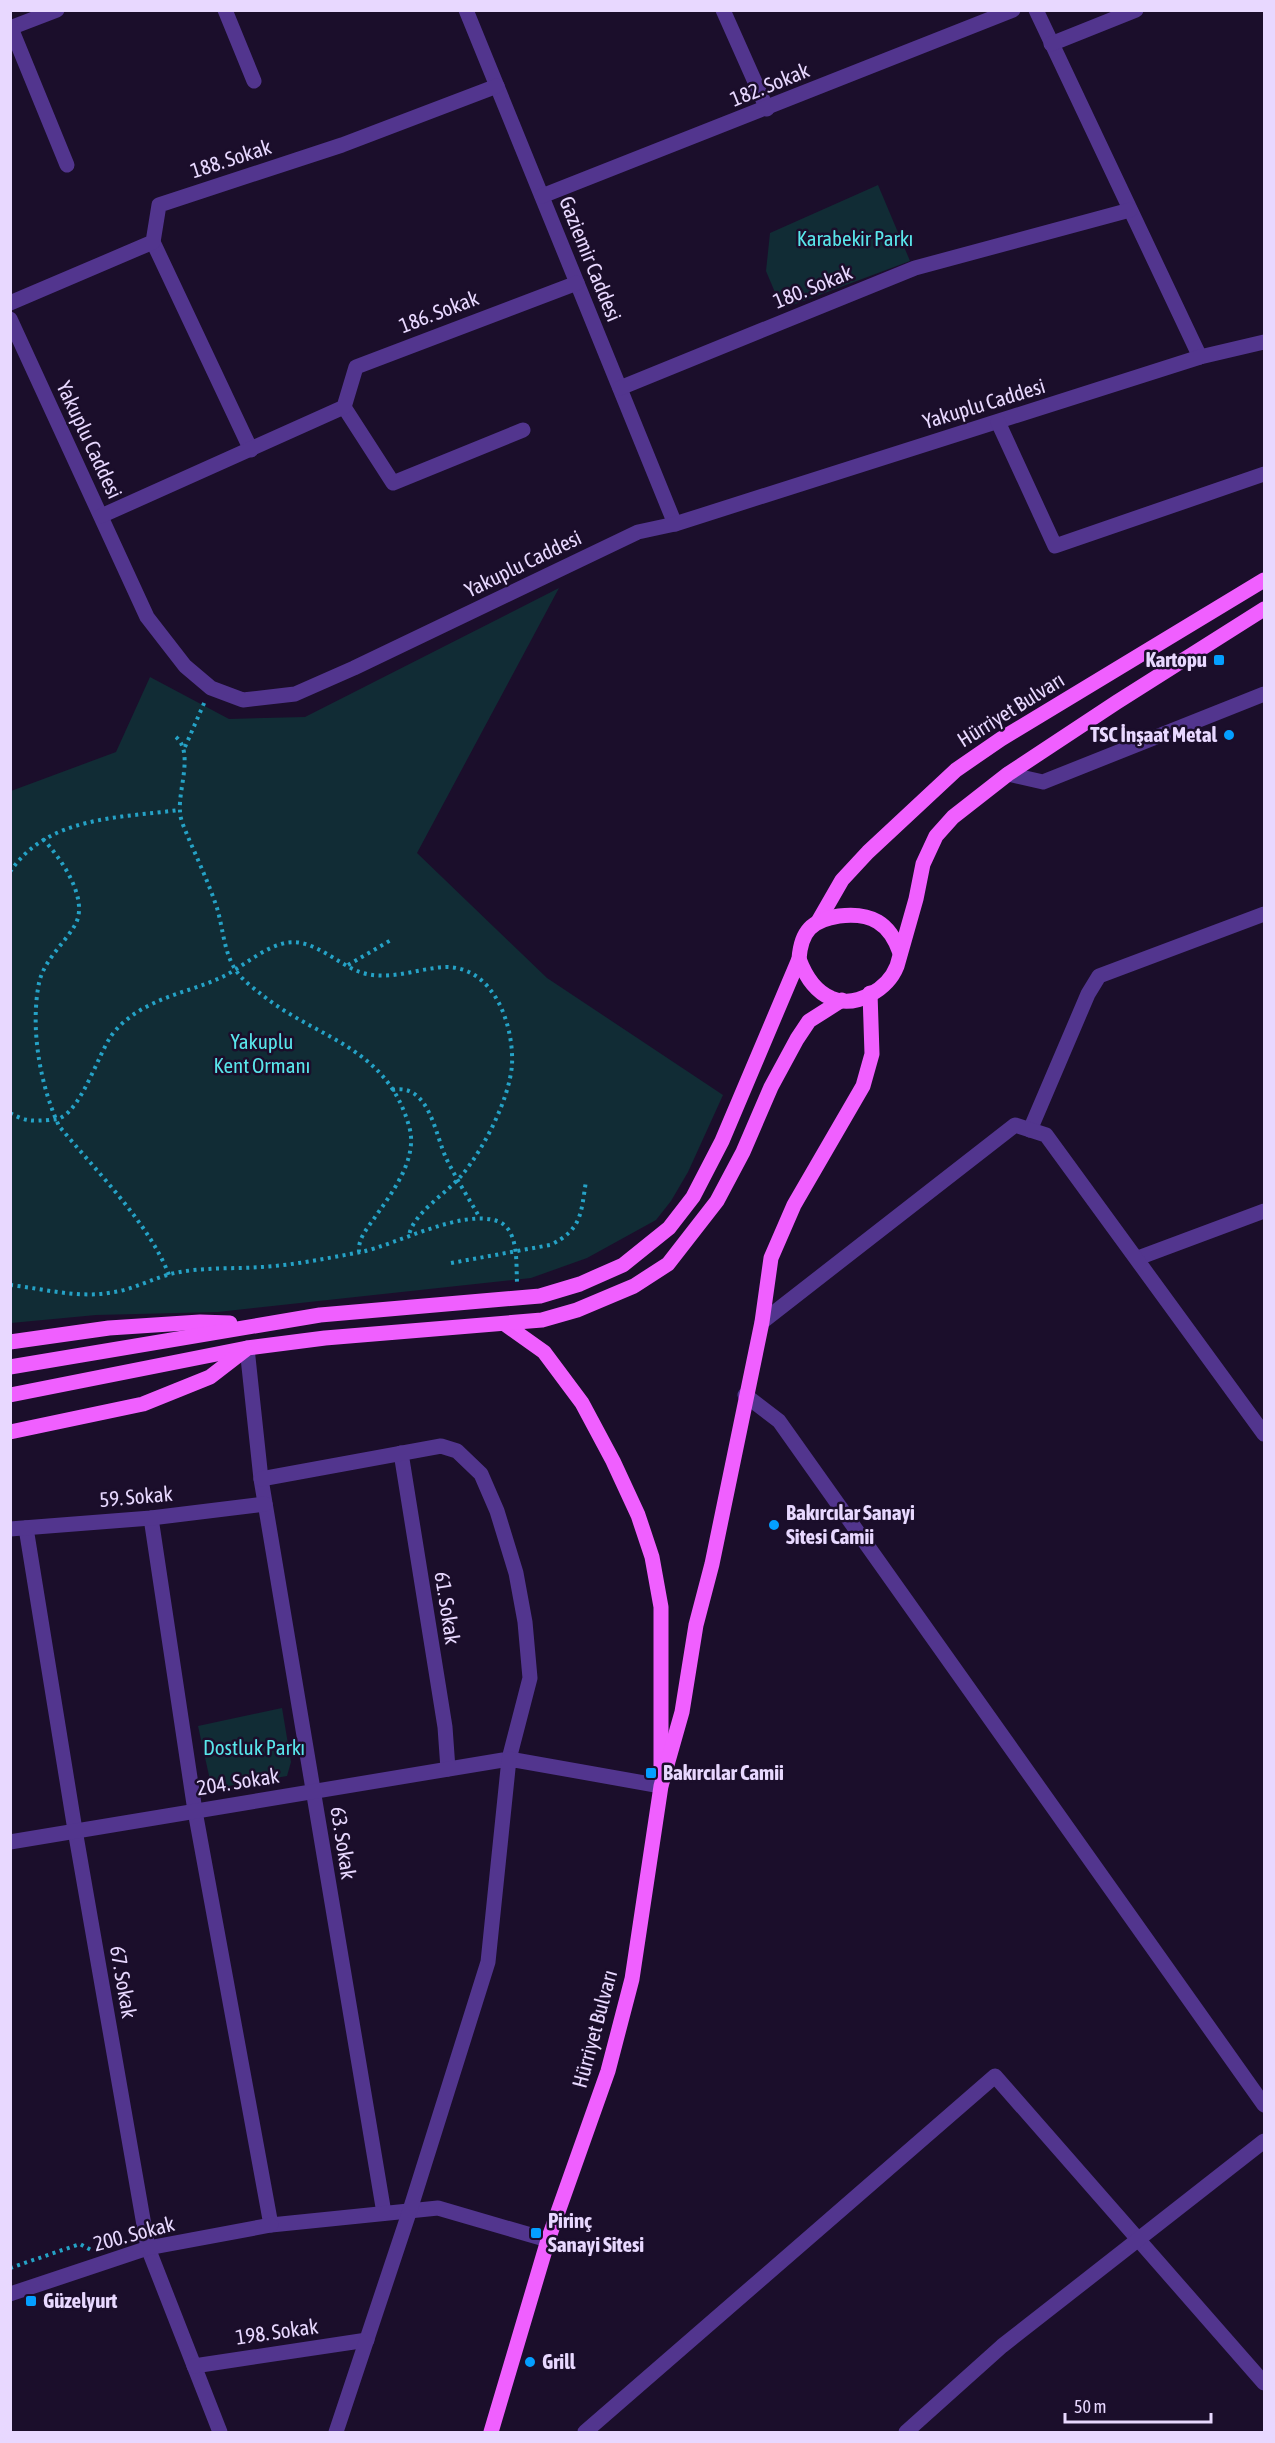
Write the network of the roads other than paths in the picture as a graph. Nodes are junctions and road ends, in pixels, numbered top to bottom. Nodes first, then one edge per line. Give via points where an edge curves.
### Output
1 (57, 10) edge
2 (225, 10) edge
3 (465, 10) edge
4 (723, 10) edge
5 (1013, 10) edge
6 (1036, 10) edge
7 (1136, 10) edge
8 (11, 28) edge
9 (1051, 44) junction
10 (254, 81) dead end
11 (497, 86) junction
12 (767, 109) junction
13 (67, 165) dead end
14 (542, 196) junction
15 (1130, 210) junction
16 (153, 242) junction
17 (577, 283) junction
18 (10, 303) edge
19 (10, 319) edge
20 (1264, 342) edge
21 (1200, 357) junction
22 (620, 388) junction
23 (344, 407) junction
24 (998, 422) junction
25 (524, 430) dead end
26 (251, 450) junction
27 (1264, 474) edge
28 (101, 516) junction
29 (675, 524) junction
30 (1264, 580) edge
31 (1264, 609) edge
32 (1264, 694) edge
33 (1008, 774) junction
34 (1264, 914) edge
35 (819, 920) junction
36 (900, 953) junction
37 (799, 959) junction
38 (870, 993) junction
39 (842, 1000) junction
40 (1030, 1130) junction
41 (1264, 1211) edge
42 (1138, 1258) junction
43 (762, 1322) junction
44 (263, 1324) junction
45 (506, 1324) junction
46 (10, 1342) edge
47 (247, 1348) junction
48 (10, 1368) edge
49 (10, 1395) edge
50 (745, 1395) junction
51 (10, 1432) edge
52 (1264, 1434) edge
53 (401, 1453) junction
54 (261, 1479) junction
55 (265, 1504) junction
56 (152, 1518) junction
57 (18, 1528) edge
58 (508, 1759) junction
59 (448, 1769) junction
60 (661, 1786) junction
61 (313, 1791) junction
62 (195, 1811) junction
63 (75, 1830) junction
64 (10, 1842) edge
65 (1264, 2106) edge
66 (1264, 2141) edge
67 (410, 2211) junction
68 (384, 2213) junction
69 (271, 2225) junction
70 (548, 2240) junction
71 (1140, 2240) junction
72 (148, 2248) junction
73 (10, 2294) edge
74 (367, 2340) junction
75 (194, 2366) junction
76 (1264, 2383) edge
77 (220, 2433) edge
78 (336, 2433) edge
79 (491, 2433) edge
80 (585, 2433) edge
81 (906, 2433) edge

1 - 8 street
2 - 10 street
3 - 11 street, Gaziemir Caddesi
4 - 12 street
5 - 12 street, 182. Sokak
6 - 9 street
7 - 9 street
8 - 13 street
9 - 15 street
11 - 14 street, Gaziemir Caddesi
11 - 16 street, 188. Sokak via 342,145 159,205
12 - 14 street, 182. Sokak
14 - 17 street, Gaziemir Caddesi
15 - 21 street
15 - 22 street, 180. Sokak via 915,268
16 - 18 street
16 - 26 street
17 - 22 street, Gaziemir Caddesi
17 - 23 street, 186. Sokak via 356,367
19 - 28 street, Yakuplu Caddesi
20 - 21 street, Yakuplu Caddesi
21 - 24 street, Yakuplu Caddesi
22 - 29 street, Gaziemir Caddesi
23 - 25 street via 393,483
23 - 26 street
24 - 27 street via 1054,546
24 - 29 street, Yakuplu Caddesi
26 - 28 street
28 - 29 street, Yakuplu Caddesi via 147,617 185,666 211,688 243,700 295,694 638,532
30 - 35 main road, Hürriyet Bulvarı via 956,770 842,880
31 - 33 main road
32 - 33 street via 1043,782
33 - 36 main road via 953,817 936,836 923,864
34 - 40 street via 1099,976
35 - 36 main road via 868,916 891,933
35 - 37 main road via 800,945
36 - 38 main road via 894,974 880,989
37 - 39 main road via 810,982 831,998
37 - 44 main road via 722,1141 693,1197 669,1228 623,1265 540,1296 320,1315
38 - 39 main road via 859,999
38 - 43 main road, Hürriyet Bulvarı via 872,1054 863,1086 794,1205 771,1258
39 - 45 main road via 809,1021 796,1039 717,1201 668,1264 634,1286 577,1310 542,1320
40 - 42 street via 1046,1135
40 - 43 street via 1014,1125
41 - 42 street
42 - 52 street
43 - 50 main road, Hürriyet Bulvarı
44 - 46 main road via 142,1325
44 - 48 main road
45 - 47 main road
45 - 60 main road via 544,1352 582,1403 638,1515 652,1557 661,1607
47 - 49 main road
47 - 51 main road via 210,1377 142,1404
47 - 54 street, 63. Sokak
50 - 60 main road, Hürriyet Bulvarı via 696,1625 682,1712
50 - 65 street via 779,1421
53 - 54 street
53 - 58 street via 441,1446 457,1451 481,1474 497,1511 516,1573 530,1678
53 - 59 street, 61. Sokak via 445,1727
54 - 55 street, 63. Sokak
55 - 56 street, 59. Sokak
55 - 61 street, 63. Sokak
56 - 57 street, 59. Sokak
56 - 62 street
57 - 63 street, 67. Sokak
58 - 59 street, 204. Sokak
58 - 60 street, 204. Sokak
58 - 67 street via 488,1962
59 - 61 street, 204. Sokak
60 - 70 main road, Hürriyet Bulvarı via 632,1979 608,2071
61 - 62 street, 204. Sokak
61 - 68 street, 63. Sokak
62 - 63 street, 204. Sokak
62 - 69 street
63 - 64 street, 204. Sokak
63 - 72 street, 67. Sokak
66 - 71 street
67 - 68 street, 200. Sokak
67 - 70 street, 200. Sokak via 438,2208
67 - 74 street
68 - 69 street, 200. Sokak
69 - 72 street, 200. Sokak
70 - 79 main road, Hürriyet Bulvarı
71 - 76 street
71 - 80 street via 995,2076
71 - 81 street via 1002,2346
72 - 73 street, 200. Sokak
72 - 75 street, 67. Sokak
74 - 75 street, 198. Sokak
74 - 78 street
75 - 77 street, 67. Sokak

